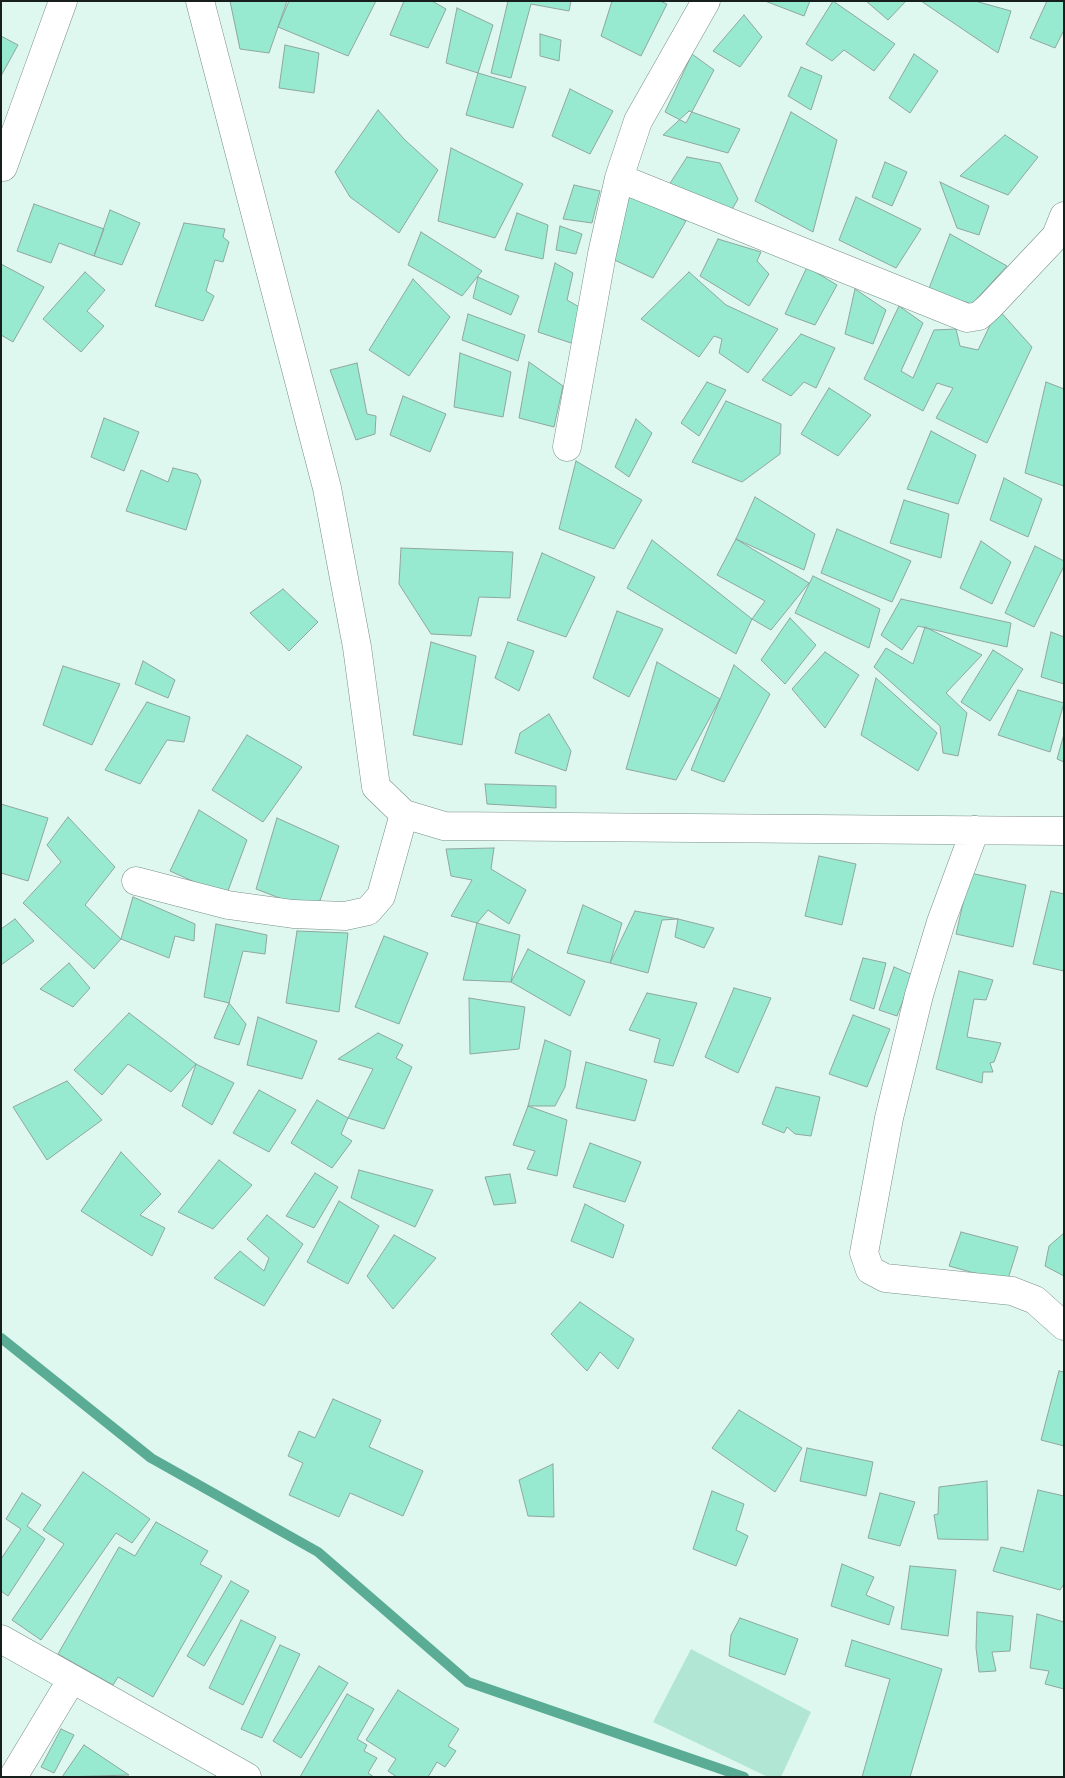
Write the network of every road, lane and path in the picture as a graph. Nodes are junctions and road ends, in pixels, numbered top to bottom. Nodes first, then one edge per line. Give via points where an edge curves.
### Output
1 (63, 1) edge
2 (200, 1) edge
3 (706, 1) edge
4 (3, 167) dead end
5 (619, 178) junction
6 (1064, 216) edge
7 (567, 447) dead end
8 (404, 814) junction
9 (975, 830) junction
10 (1064, 831) edge
11 (136, 881) dead end
12 (1064, 1326) edge
13 (1, 1639) edge
14 (72, 1679) junction
15 (13, 1777) edge
16 (248, 1777) edge

1 - 4 street
2 - 8 street via 327,488 357,647 376,787
3 - 5 street via 638,121
5 - 6 street via 968,318 979,316 990,306 1056,236
5 - 7 street
8 - 9 street via 444,826
8 - 11 street via 381,896 368,911 344,916 293,914 228,905
9 - 10 street
9 - 12 street via 941,922 919,995 889,1118 864,1253 870,1270 885,1278 1012,1291 1035,1300
13 - 14 street
14 - 15 street
14 - 16 street

